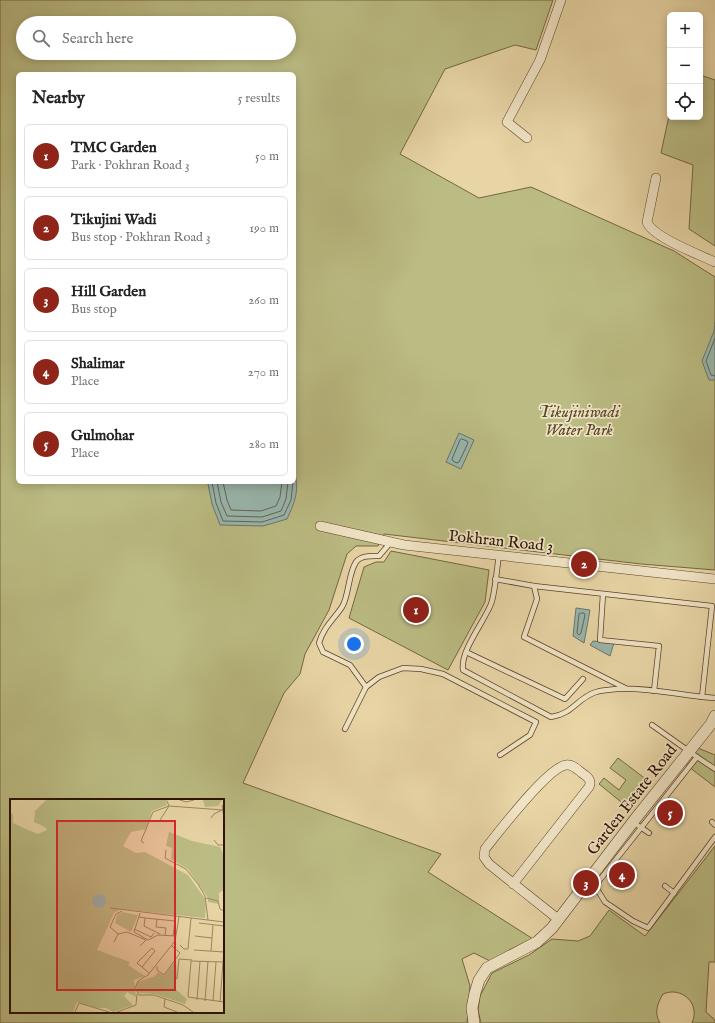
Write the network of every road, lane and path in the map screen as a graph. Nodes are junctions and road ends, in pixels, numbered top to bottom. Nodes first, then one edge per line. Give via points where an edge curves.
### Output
1 (561, 0) edge
2 (527, 138) dead end
3 (656, 178) dead end
4 (715, 262) edge
5 (320, 526) dead end
6 (391, 542) junction
7 (499, 555) junction
8 (495, 579) junction
9 (715, 579) edge
10 (534, 586) junction
11 (603, 594) junction
12 (466, 652) junction
13 (583, 679) dead end
14 (366, 686) junction
15 (626, 689) junction
16 (654, 691) junction
17 (702, 696) junction
18 (715, 698) edge
19 (715, 716) edge
20 (652, 725) dead end
21 (345, 729) dead end
22 (693, 754) junction
23 (500, 755) dead end
24 (715, 769) edge
25 (636, 825) junction
26 (649, 833) dead end
27 (715, 837) edge
28 (513, 884) junction
29 (666, 886) dead end
30 (674, 893) junction
31 (558, 919) junction
32 (474, 1023) edge

1 - 2 street via 540,60 507,122
3 - 4 street via 648,222 650,228 660,236
5 - 6 street, Pokhran Road 3
6 - 7 street, Pokhran Road 3
6 - 14 lane via 379,556 362,557 356,562 343,606 321,636 319,643 323,652 350,665
7 - 8 lane
7 - 9 street, Pokhran Road 3
8 - 10 lane
8 - 12 lane via 492,603
10 - 11 lane
10 - 15 lane via 537,599 524,637
11 - 16 lane via 600,640 659,646
11 - 17 lane via 712,606
12 - 13 lane via 565,699
12 - 15 lane via 462,662 463,670 551,718 561,716 586,696 596,692
14 - 21 lane
14 - 23 lane via 379,677 403,668 421,669 443,674 536,722 530,735
15 - 16 lane
16 - 17 lane
17 - 18 lane
19 - 22 street, Garden Estate Road
20 - 22 lane
22 - 24 lane
22 - 25 street, Garden Estate Road
25 - 26 lane
25 - 30 lane via 595,886 605,902 648,928
25 - 31 street, Garden Estate Road
27 - 30 lane
28 - 28 street via 589,787 589,778 572,766 567,764 561,767 538,785 485,849 484,857 489,864
28 - 31 street
29 - 30 lane
31 - 32 street, Garden Estate Road via 537,942 487,968 479,980 475,993 472,1008

